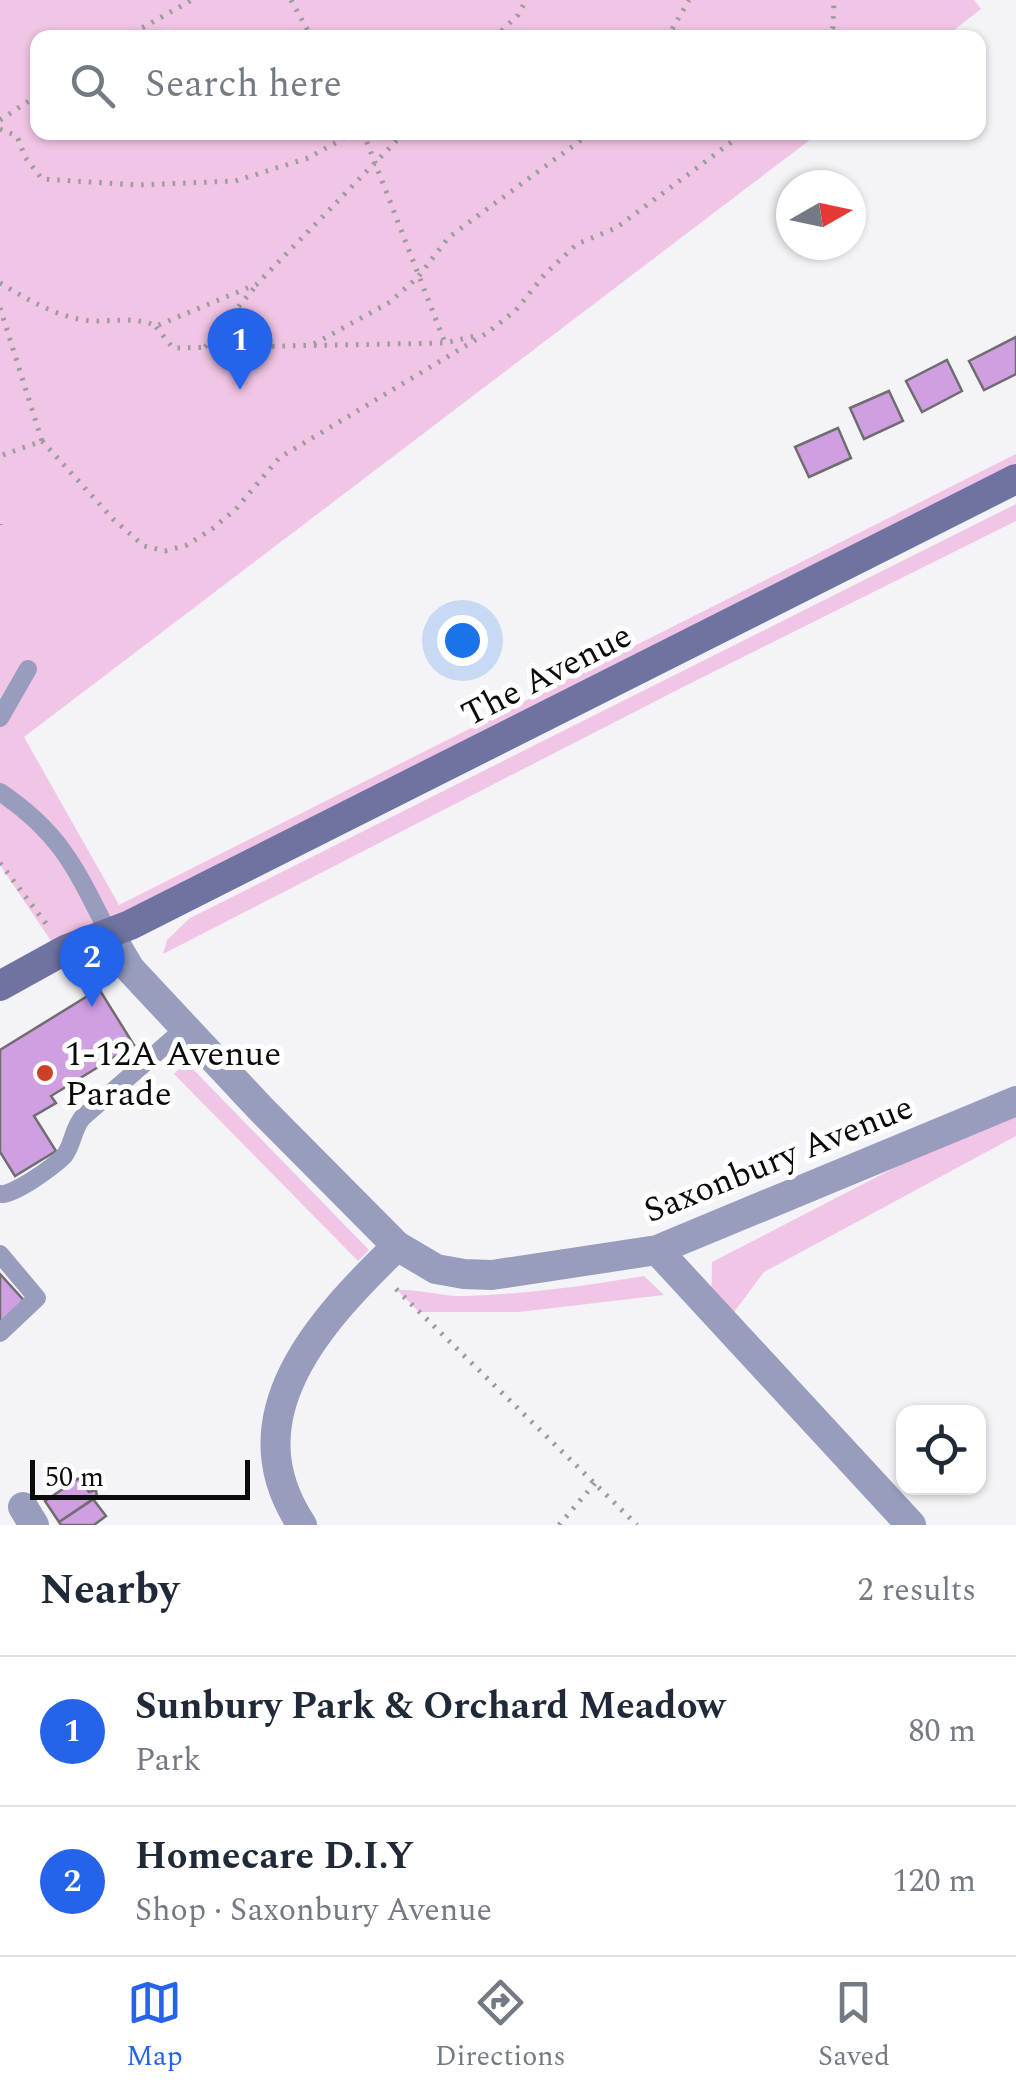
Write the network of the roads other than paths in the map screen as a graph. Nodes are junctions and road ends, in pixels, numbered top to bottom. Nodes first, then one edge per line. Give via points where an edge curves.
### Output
1 (1016, 478) edge
2 (28, 668) dead end
3 (0, 718) edge
4 (0, 792) edge
5 (108, 932) junction
6 (0, 986) edge
7 (186, 1028) junction
8 (1016, 1101) edge
9 (0, 1194) edge
10 (397, 1246) junction
11 (657, 1250) junction
12 (0, 1254) edge
13 (0, 1333) edge
14 (302, 1525) edge
15 (911, 1525) edge

1 - 5 street, The Avenue
2 - 3 lane
4 - 5 lane via 46,826
5 - 6 street, The Avenue
5 - 7 street, Saxonbury Avenue via 130,969
7 - 9 lane via 82,1118 64,1156 11,1194
7 - 10 street, Saxonbury Avenue
8 - 11 street, Saxonbury Avenue
10 - 11 street, Saxonbury Avenue via 436,1269 492,1275
10 - 14 street via 336,1308 288,1382 279,1411 279,1477
11 - 15 street
12 - 13 lane via 37,1298

